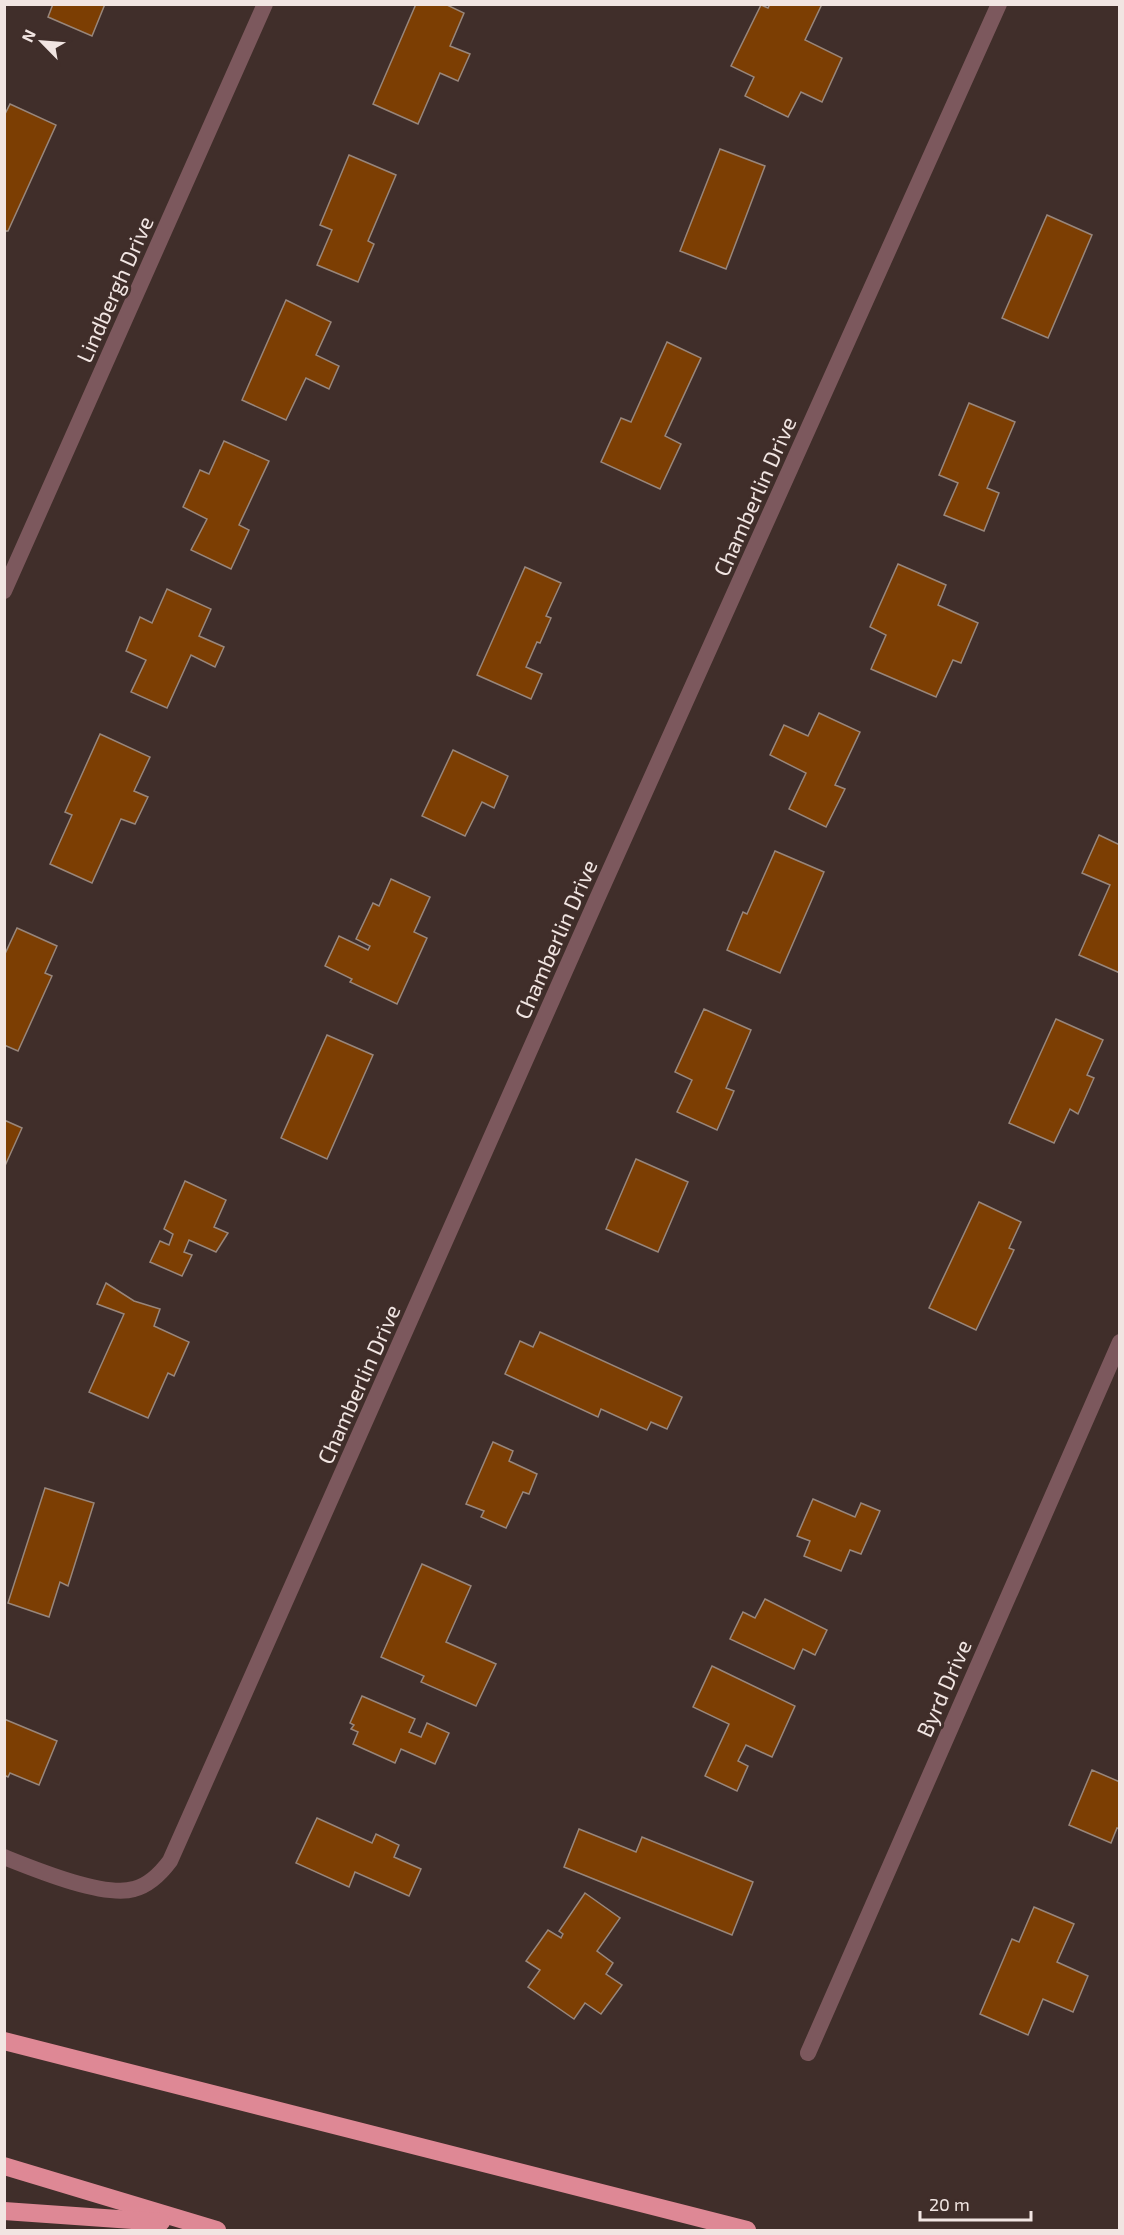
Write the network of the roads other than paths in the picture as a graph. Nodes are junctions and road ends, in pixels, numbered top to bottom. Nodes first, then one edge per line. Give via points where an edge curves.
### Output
1 (265, 4) edge
2 (999, 4) edge
3 (4, 591) edge
4 (1119, 1342) edge
5 (4, 1857) edge
6 (4, 2041) edge
7 (808, 2053) dead end
8 (4, 2166) edge
9 (4, 2211) edge
10 (193, 2225) junction
11 (217, 2230) edge
12 (747, 2230) edge

1 - 3 street, Lindbergh Drive
2 - 5 street, Chamberlin Drive via 171,1861 144,1885 125,1891 58,1877
4 - 7 street, Byrd Drive
6 - 12 highway
8 - 10 highway
9 - 10 highway
10 - 11 highway

